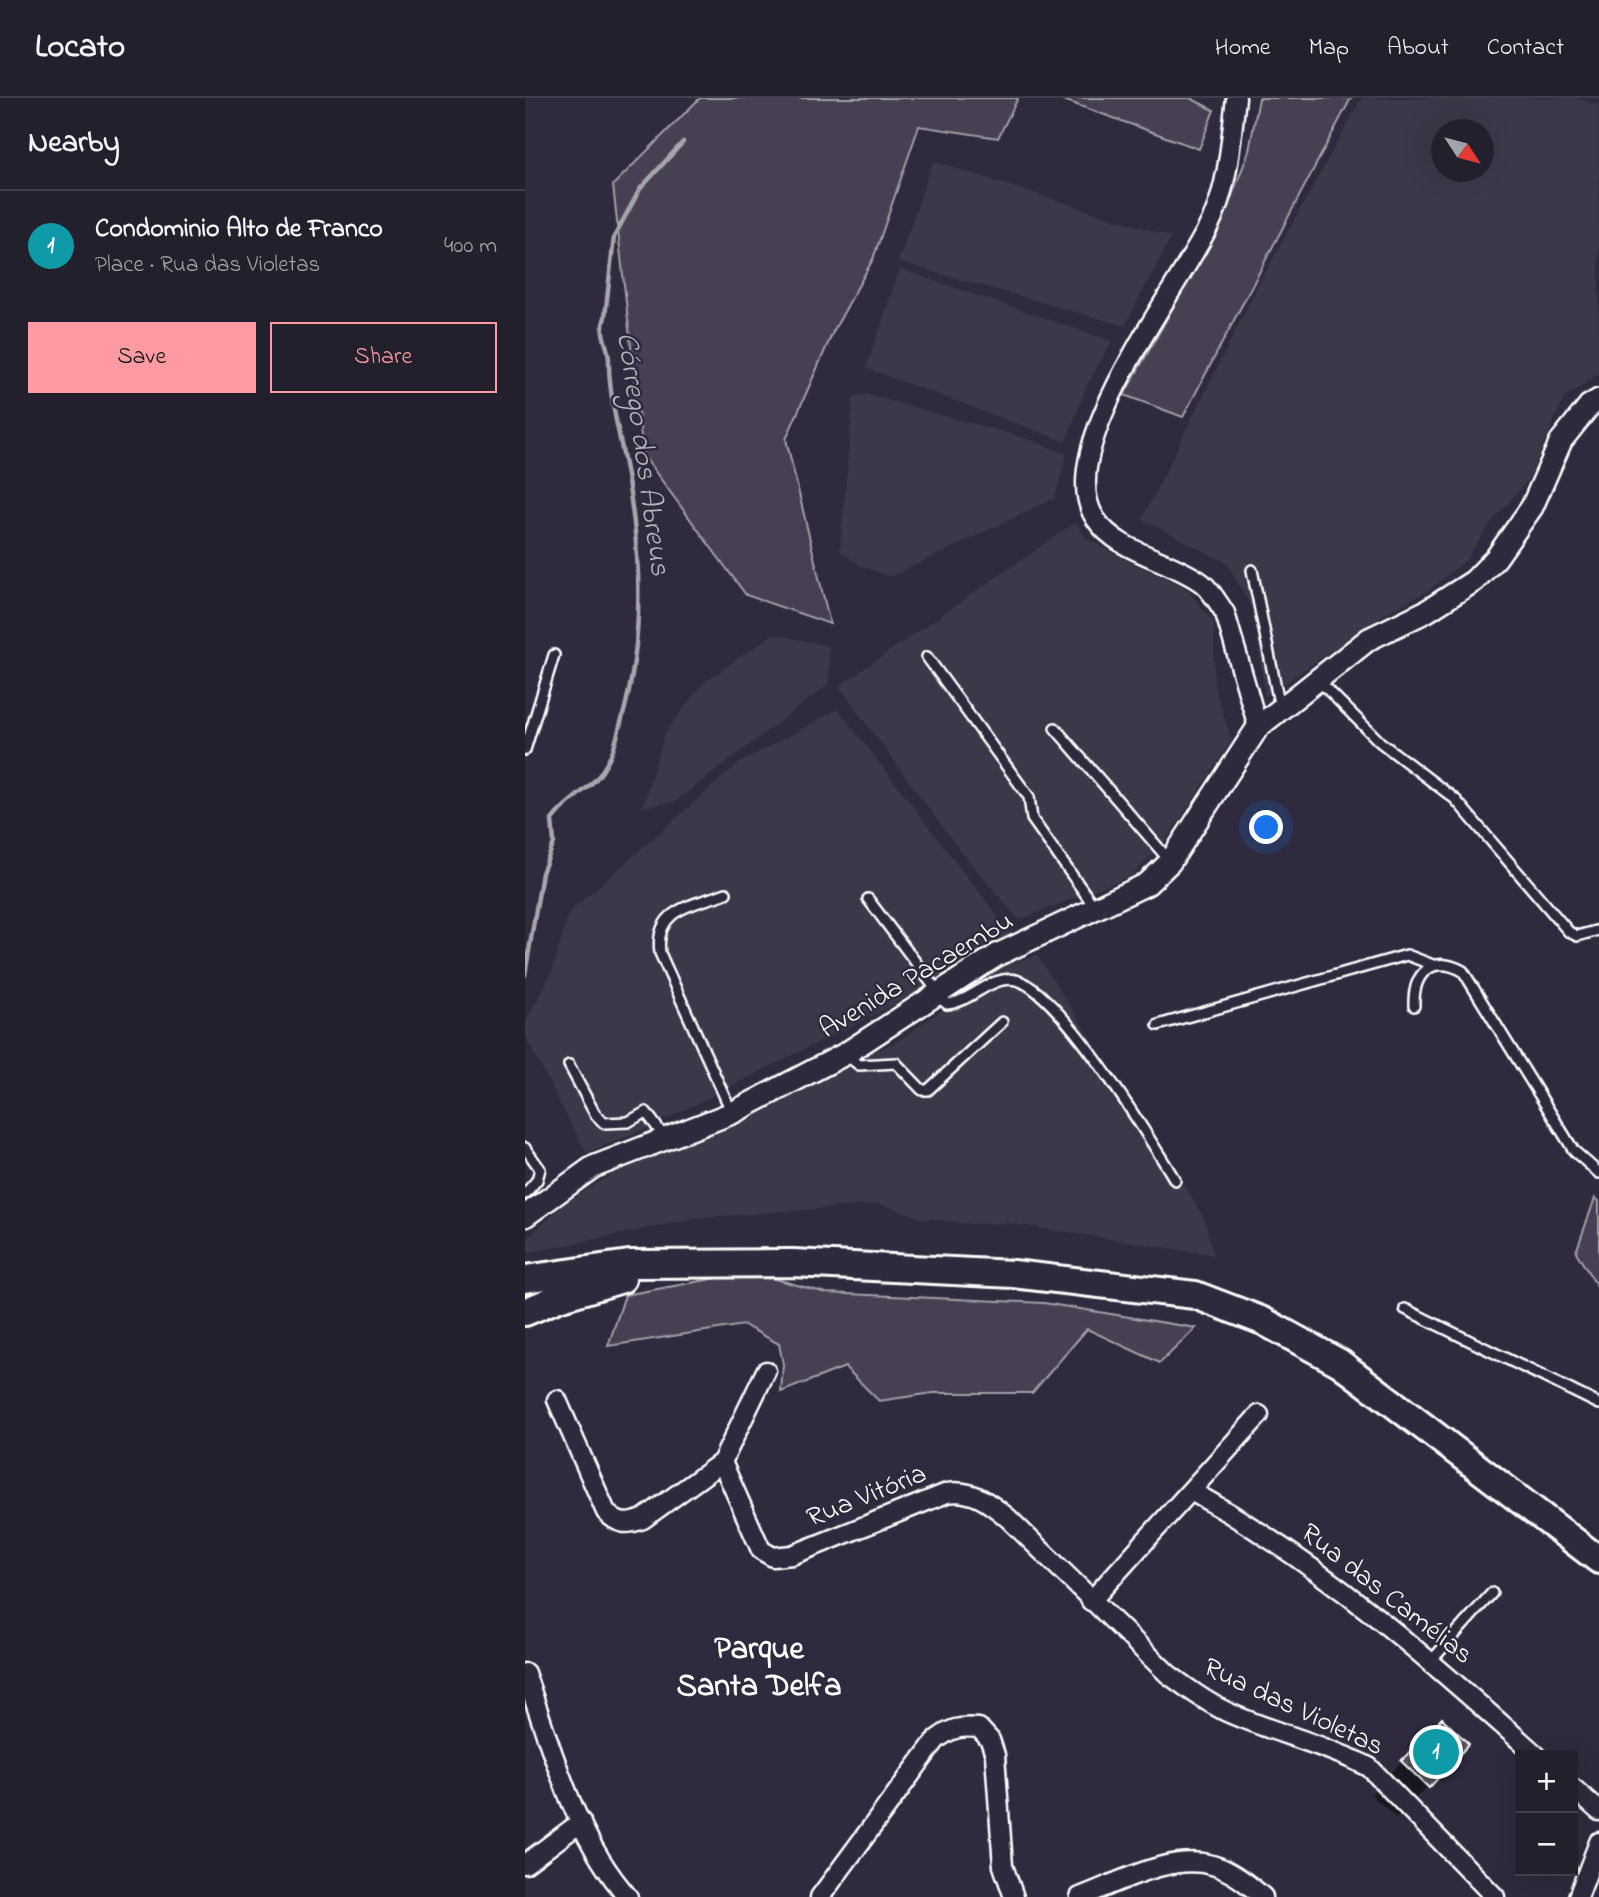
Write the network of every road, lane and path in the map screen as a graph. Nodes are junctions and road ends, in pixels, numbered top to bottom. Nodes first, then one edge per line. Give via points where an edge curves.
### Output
1 (1236, 98) edge
2 (1599, 400) edge
3 (1252, 570) dead end
4 (554, 655) dead end
5 (927, 657) dead end
6 (1317, 679) junction
7 (1280, 708) junction
8 (1258, 727) junction
9 (1055, 728) dead end
10 (525, 750) edge
11 (1170, 862) junction
12 (726, 893) dead end
13 (868, 899) dead end
14 (1097, 910) junction
15 (1599, 930) edge
16 (1433, 965) junction
17 (936, 995) junction
18 (1414, 1006) dead end
19 (1002, 1022) dead end
20 (1158, 1025) dead end
21 (845, 1054) junction
22 (569, 1065) dead end
23 (732, 1112) junction
24 (666, 1139) junction
25 (525, 1148) edge
26 (1599, 1173) edge
27 (1175, 1180) dead end
28 (525, 1194) edge
29 (525, 1216) edge
30 (663, 1266) junction
31 (525, 1279) edge
32 (1405, 1308) dead end
33 (525, 1312) edge
34 (766, 1371) dead end
35 (557, 1400) dead end
36 (1599, 1404) edge
37 (1259, 1416) dead end
38 (722, 1462) junction
39 (1191, 1491) junction
40 (1599, 1560) edge
41 (1492, 1593) dead end
42 (1091, 1601) junction
43 (1431, 1661) junction
44 (525, 1673) edge
45 (1530, 1750) edge
46 (1578, 1792) edge
47 (1599, 1811) edge
48 (581, 1822) junction
49 (1599, 1842) edge
50 (525, 1864) edge
51 (628, 1897) edge
52 (820, 1897) edge
53 (1014, 1897) edge
54 (1080, 1897) edge
55 (1262, 1897) edge
56 (1495, 1897) edge
57 (1578, 1897) edge

1 - 8 street via 1226,173 1214,215 1111,394 1090,456 1085,499 1096,520 1119,541 1186,573 1215,597 1225,613
2 - 6 street, Avenida Pacaembu via 1561,440 1532,507 1475,581 1369,639
3 - 7 lane
4 - 10 lane
5 - 14 lane via 1029,797 1032,820
6 - 7 street, Avenida Pacaembu
6 - 15 lane via 1380,742 1455,799 1569,932 1577,936
7 - 8 street, Avenida Pacaembu
8 - 11 street, Avenida Pacaembu
9 - 11 lane
11 - 14 street, Avenida Pacaembu via 1147,884
12 - 23 lane via 674,913 657,934 660,953
13 - 17 lane
14 - 17 street, Avenida Pacaembu via 997,955
16 - 18 lane via 1418,978
16 - 20 lane via 1407,956
16 - 26 lane via 1450,964 1463,971 1574,1151
17 - 21 street, Avenida Pacaembu
17 - 27 lane via 947,1004 958,1004 995,983 1014,979 1035,989 1092,1054
19 - 21 lane via 928,1090 922,1090 896,1063 859,1065
21 - 23 street, Avenida Pacaembu
22 - 24 lane via 604,1123 628,1122 646,1112
23 - 24 street, Avenida Pacaembu
24 - 29 street, Avenida Pacaembu via 593,1167
25 - 28 lane via 540,1169
30 - 31 main road via 629,1264
30 - 33 main road
30 - 40 main road via 726,1261 859,1265 1013,1274 1195,1295 1263,1321 1340,1363
32 - 36 lane
34 - 38 street
35 - 38 street via 600,1501 619,1523 643,1519
37 - 39 street
38 - 42 street, Rua Vitória via 761,1550 773,1557 792,1555 947,1493 966,1493 993,1505
39 - 42 street
39 - 43 street, Rua das Camélias via 1251,1524 1343,1589
41 - 43 lane
42 - 56 street, Rua das Violetas via 1168,1674 1197,1695 1227,1712 1369,1768
43 - 45 street, Rua das Camélias
44 - 48 street
46 - 47 street
48 - 50 street
48 - 51 street via 600,1863
49 - 57 street
52 - 53 street via 936,1740 961,1726 979,1728 995,1755 1003,1866
54 - 55 street via 1187,1863 1212,1865 1242,1880

